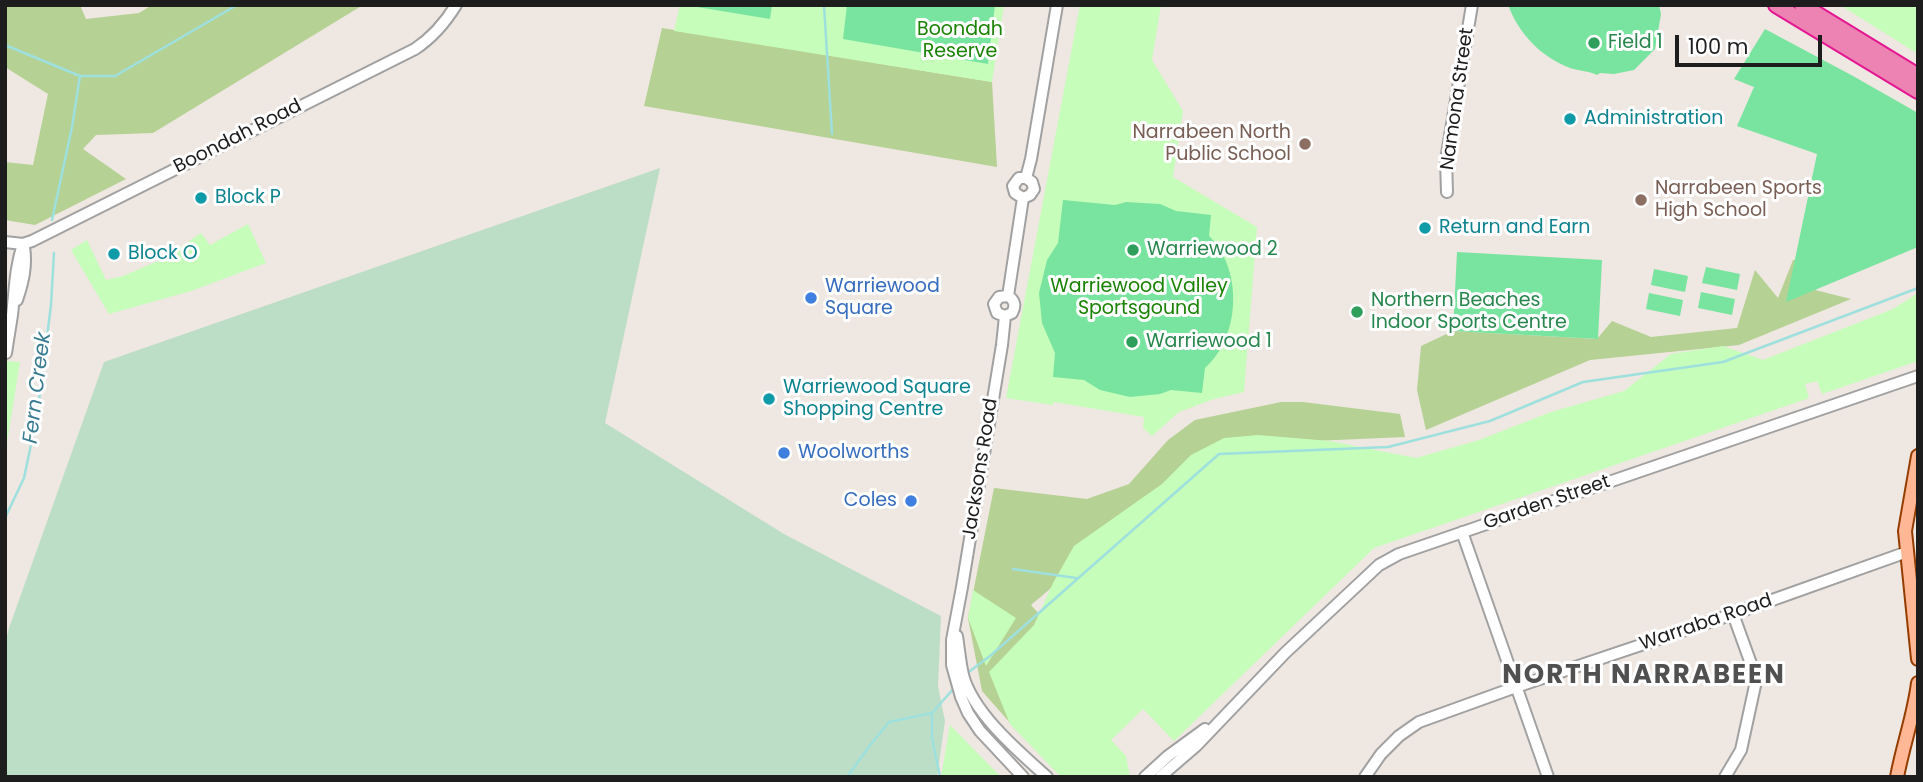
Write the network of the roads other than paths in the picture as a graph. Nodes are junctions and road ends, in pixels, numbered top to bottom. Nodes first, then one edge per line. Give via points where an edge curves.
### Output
1 (456, 5) edge
2 (1057, 5) edge
3 (1472, 5) edge
4 (1802, 5) edge
5 (1786, 8) edge
6 (1918, 76) edge
7 (1918, 92) edge
8 (1447, 192) dead end
9 (5, 243) edge
10 (23, 244) junction
11 (9, 312) edge
12 (6, 353) edge
13 (1918, 376) edge
14 (1918, 456) edge
15 (1462, 533) junction
16 (1907, 552) junction
17 (1732, 614) junction
18 (1918, 659) edge
19 (957, 663) junction
20 (1918, 683) edge
21 (1516, 687) junction
22 (1226, 712) junction
23 (1172, 771) edge
24 (1370, 775) edge
25 (1023, 777) edge
26 (1046, 777) edge
27 (1145, 777) edge
28 (1160, 777) edge
29 (1548, 777) edge
30 (1726, 777) edge
31 (1897, 777) edge

1 - 10 street, Boondah Road via 429,40 415,49
2 - 19 street, Jacksons Road via 1031,159 1026,178 1019,178 1013,186 1023,198 1008,296 1015,305 1012,313 1004,316 955,621
3 - 8 street, Namona Street via 1447,160
4 - 6 highway
5 - 7 highway
9 - 10 street, Boondah Road
10 - 11 street
11 - 12 street
13 - 15 street, Garden Street
14 - 16 main road via 1906,522
15 - 21 street
15 - 22 street, Garden Street via 1379,565
16 - 17 street, Warraba Road
16 - 18 main road
17 - 21 street, Warraba Road
17 - 30 street via 1754,672 1755,692 1741,750
19 - 25 street, Jacksons Road via 968,713
19 - 26 street, Jacksons Road via 991,722
20 - 31 main road
21 - 24 street, Warraba Road via 1419,722 1381,754
21 - 29 street
22 - 23 street, Garden Street
22 - 27 street, Garden Street
23 - 28 street, Garden Street

